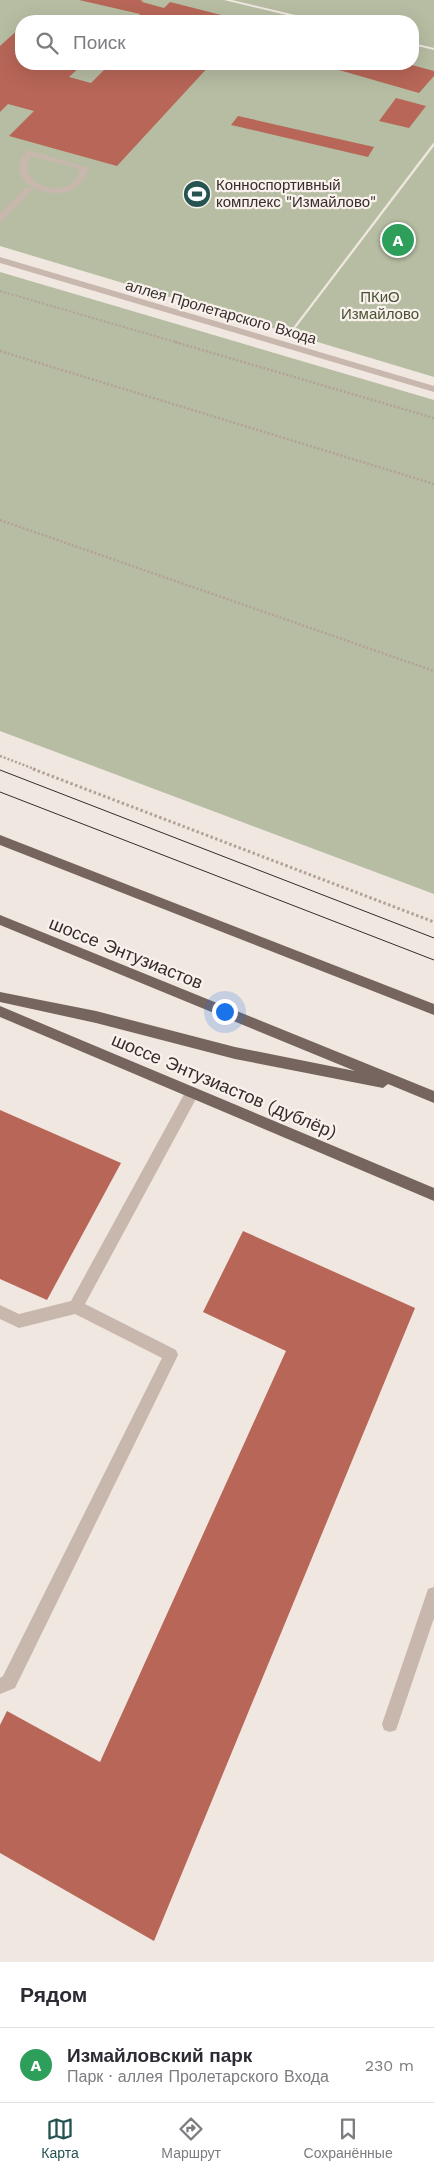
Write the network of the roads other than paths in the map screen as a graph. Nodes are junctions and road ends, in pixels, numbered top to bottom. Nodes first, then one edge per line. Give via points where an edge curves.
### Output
1 (14, 162) dead end
2 (19, 184) dead end
3 (29, 189) junction
4 (0, 218) edge
5 (0, 260) edge
6 (434, 389) edge
7 (0, 840) edge
8 (0, 920) edge
9 (0, 996) edge
10 (434, 1010) edge
11 (0, 1011) edge
12 (410, 1087) junction
13 (192, 1093) junction
14 (434, 1097) edge
15 (434, 1195) edge
16 (76, 1307) junction
17 (0, 1312) edge
18 (434, 1595) edge
19 (0, 1686) edge
20 (390, 1724) dead end

1 - 3 street via 28,153 85,168 76,182 66,187 41,191
2 - 3 street
3 - 4 street
5 - 6 street, аллея Пролетарского Входа
7 - 10 main road
8 - 12 main road, шоссе Энтузиастов
9 - 12 main road via 235,1053
11 - 13 main road, шоссе Энтузиастов (дублёр)
12 - 14 main road, шоссе Энтузиастов
13 - 15 main road, шоссе Энтузиастов (дублёр)
13 - 16 street
16 - 17 street via 19,1321
16 - 19 street via 171,1355 9,1682
18 - 20 street

